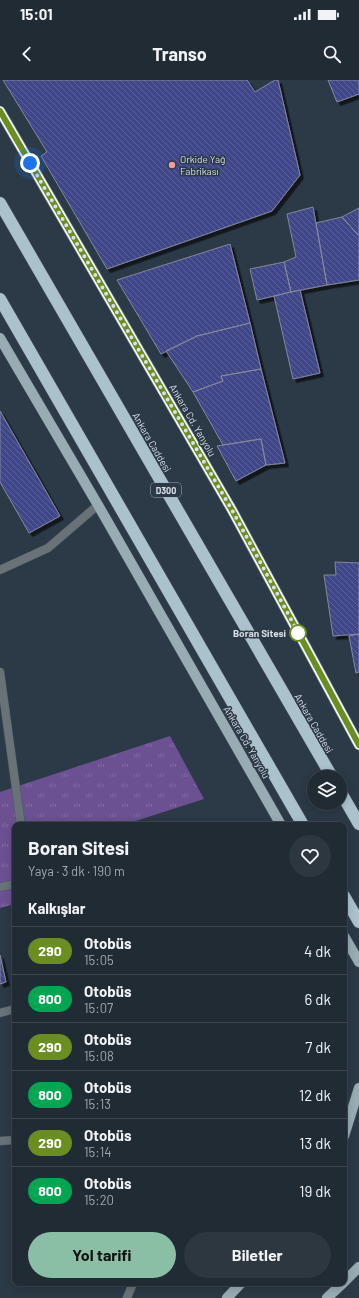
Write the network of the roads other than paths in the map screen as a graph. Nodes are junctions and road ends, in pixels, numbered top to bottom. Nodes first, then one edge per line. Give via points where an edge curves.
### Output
1 (0, 111) edge
2 (0, 203) edge
3 (0, 299) edge
4 (0, 338) edge
5 (98, 505) junction
6 (0, 570) edge
7 (0, 672) edge
8 (359, 745) edge
9 (328, 770) edge
10 (347, 803) edge
11 (21, 822) edge
12 (278, 822) edge
13 (301, 822) edge
14 (359, 824) edge
15 (12, 884) edge
16 (0, 886) edge
17 (347, 901) edge
18 (359, 922) edge
19 (347, 941) edge
20 (359, 962) edge
21 (12, 1010) edge
22 (0, 1013) edge
23 (359, 1088) edge
24 (347, 1126) edge
25 (0, 1140) edge
26 (12, 1140) edge
27 (359, 1267) edge
28 (347, 1278) edge
29 (132, 1286) edge
30 (238, 1286) edge
31 (339, 1286) edge
32 (127, 1298) edge
33 (227, 1298) edge
34 (328, 1298) edge

1 - 8 main road, Ankara Cd. Yanyolu via 232,510
2 - 9 highway, Ankara Caddesi / D300
3 - 13 highway
4 - 5 main road, Ankara Cd. Yanyolu
5 - 6 street via 48,548
5 - 12 main road, Ankara Cd. Yanyolu
7 - 11 street
10 - 14 highway
15 - 16 street
17 - 18 highway
19 - 20 main road
21 - 22 street
23 - 24 main road
25 - 26 street
27 - 28 main road
29 - 32 street
30 - 33 main road
31 - 34 main road

